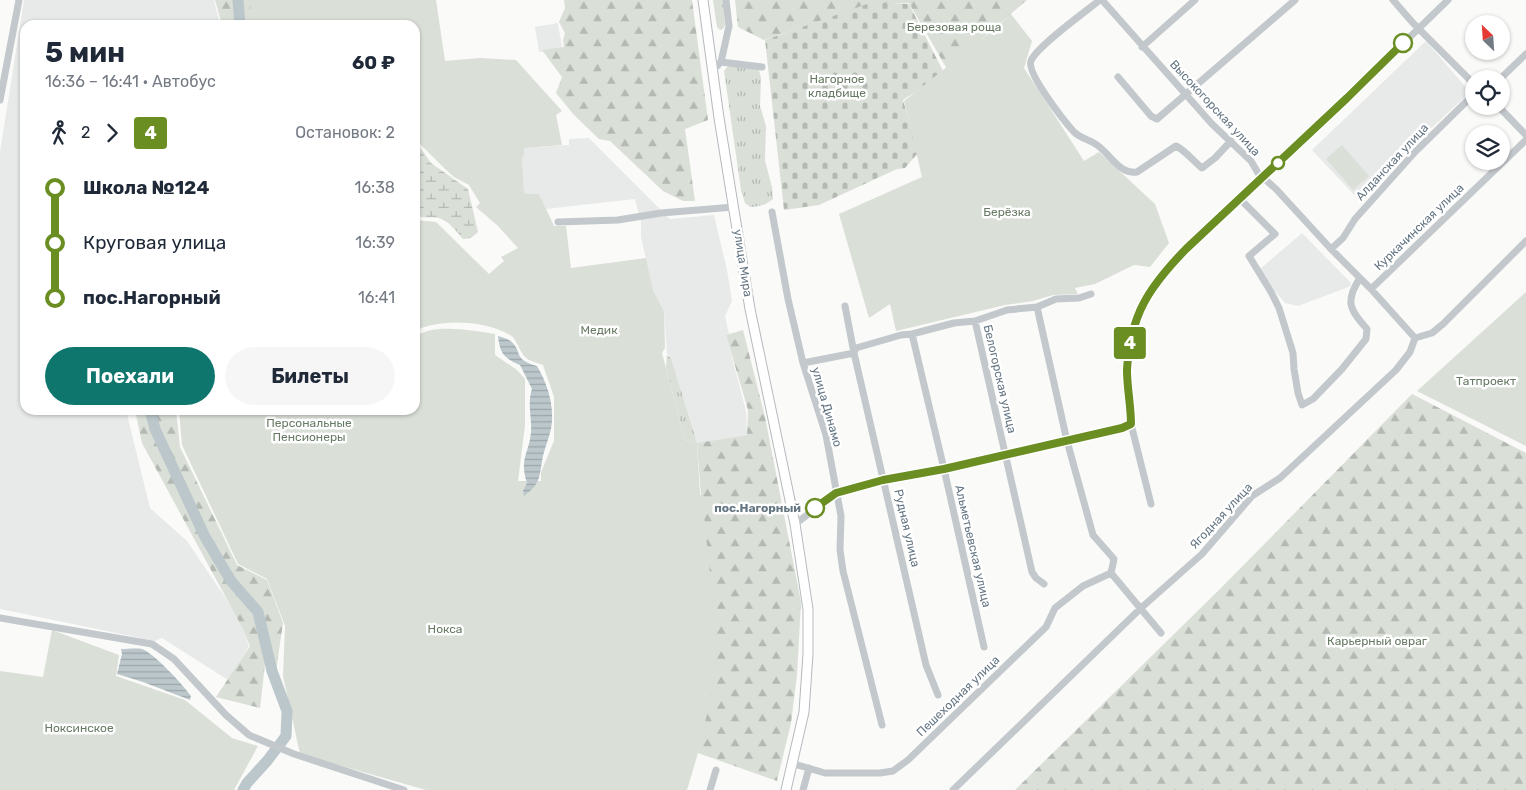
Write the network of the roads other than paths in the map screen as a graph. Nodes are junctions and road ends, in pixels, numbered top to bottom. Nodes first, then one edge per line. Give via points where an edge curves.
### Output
1 (19, 0) edge
2 (703, 0) edge
3 (726, 0) edge
4 (1101, 0) edge
5 (1196, 0) edge
6 (1295, 0) edge
7 (1393, 0) edge
8 (1448, 0) edge
9 (1418, 28) junction
10 (1142, 47) junction
11 (1526, 54) edge
12 (721, 62) junction
13 (762, 67) dead end
14 (1509, 70) edge
15 (712, 71) junction
16 (1465, 75) edge
17 (1118, 78) dead end
18 (1186, 93) junction
19 (0, 100) edge
20 (1465, 103) edge
21 (1507, 115) edge
22 (1526, 135) edge
23 (1526, 140) edge
24 (1231, 141) junction
25 (1264, 176) junction
26 (1240, 199) junction
27 (734, 207) junction
28 (772, 212) dead end
29 (558, 222) dead end
30 (1526, 241) edge
31 (1331, 249) junction
32 (1360, 278) junction
33 (1371, 289) junction
34 (1091, 294) dead end
35 (845, 306) dead end
36 (1037, 307) junction
37 (975, 321) junction
38 (912, 334) junction
39 (1415, 338) junction
40 (854, 352) junction
41 (803, 363) junction
42 (1131, 424) junction
43 (1068, 441) junction
44 (1005, 455) junction
45 (944, 469) junction
46 (883, 480) junction
47 (836, 493) junction
48 (1151, 504) dead end
49 (795, 524) junction
50 (1111, 573) junction
51 (1044, 584) dead end
52 (1141, 608) junction
53 (0, 618) edge
54 (1161, 632) dead end
55 (984, 647) dead end
56 (938, 695) dead end
57 (882, 724) dead end
58 (794, 764) junction
59 (809, 768) junction
60 (716, 770) dead end
61 (404, 790) edge
62 (710, 790) edge
63 (786, 790) edge
64 (804, 790) edge
65 (954, 790) edge

1 - 19 street
2 - 15 main road, улица Мира
3 - 12 street via 729,26
4 - 10 street, Высокогорская улица
4 - 24 street via 1052,38 1031,61 1030,68 1038,82 1076,134 1097,144 1121,168 1131,173 1176,146 1202,168
5 - 10 street
6 - 18 street
7 - 9 street
8 - 9 street
9 - 16 street
9 - 25 street
10 - 18 street, Высокогорская улица
11 - 14 street
12 - 13 street
12 - 15 street
15 - 27 main road, улица Мира
17 - 18 street via 1157,119
18 - 24 street, Высокогорская улица
20 - 31 street, Алданская улица via 1415,152
21 - 22 street
23 - 33 street, Куркачинская улица
24 - 25 street, Высокогорская улица
25 - 26 street
25 - 31 street, Высокогорская улица
26 - 32 street via 1275,234 1249,256 1279,308 1293,354 1302,405 1319,393 1366,339 1367,329 1351,308 1350,300
26 - 42 street via 1163,273 1146,298 1131,338 1127,372
27 - 29 street via 618,220
27 - 49 main road, улица Мира via 750,309
28 - 41 street, улица Динамо
30 - 39 street via 1443,324 1432,333
31 - 32 street, Высокогорская улица
32 - 33 street, Высокогорская улица
33 - 39 street, Высокогорская улица
34 - 36 street via 1056,299
35 - 40 street, Рудная улица
36 - 37 street via 1007,310
36 - 43 street
37 - 38 street
37 - 44 street, Белогорская улица
38 - 40 street via 856,348
38 - 45 street, Альметьевская улица
39 - 52 street, Ягодная улица via 1410,352 1396,370 1280,478 1252,496 1202,554
40 - 41 street
40 - 46 street, Рудная улица
41 - 47 street, улица Динамо via 826,435
42 - 43 street
42 - 48 street
43 - 44 street
43 - 50 street via 1093,536 1114,559
44 - 45 street
44 - 51 street, Белогорская улица via 1032,572
45 - 46 street
45 - 55 street, Альметьевская улица
46 - 47 street
46 - 56 street, Рудная улица via 926,665
47 - 49 street
47 - 57 street, улица Динамо via 843,571
49 - 58 main road, улица Мира via 808,609 808,654 804,712
50 - 52 street
50 - 59 street, Пешеходная улица via 1083,586 1055,608 1046,627 908,760 892,771 825,773
52 - 54 street
52 - 65 street, Ягодная улица
53 - 61 street via 152,644 174,659 249,735 294,754
58 - 59 street, Пешеходная улица
58 - 63 main road, улица Мира
59 - 64 street
60 - 62 street

